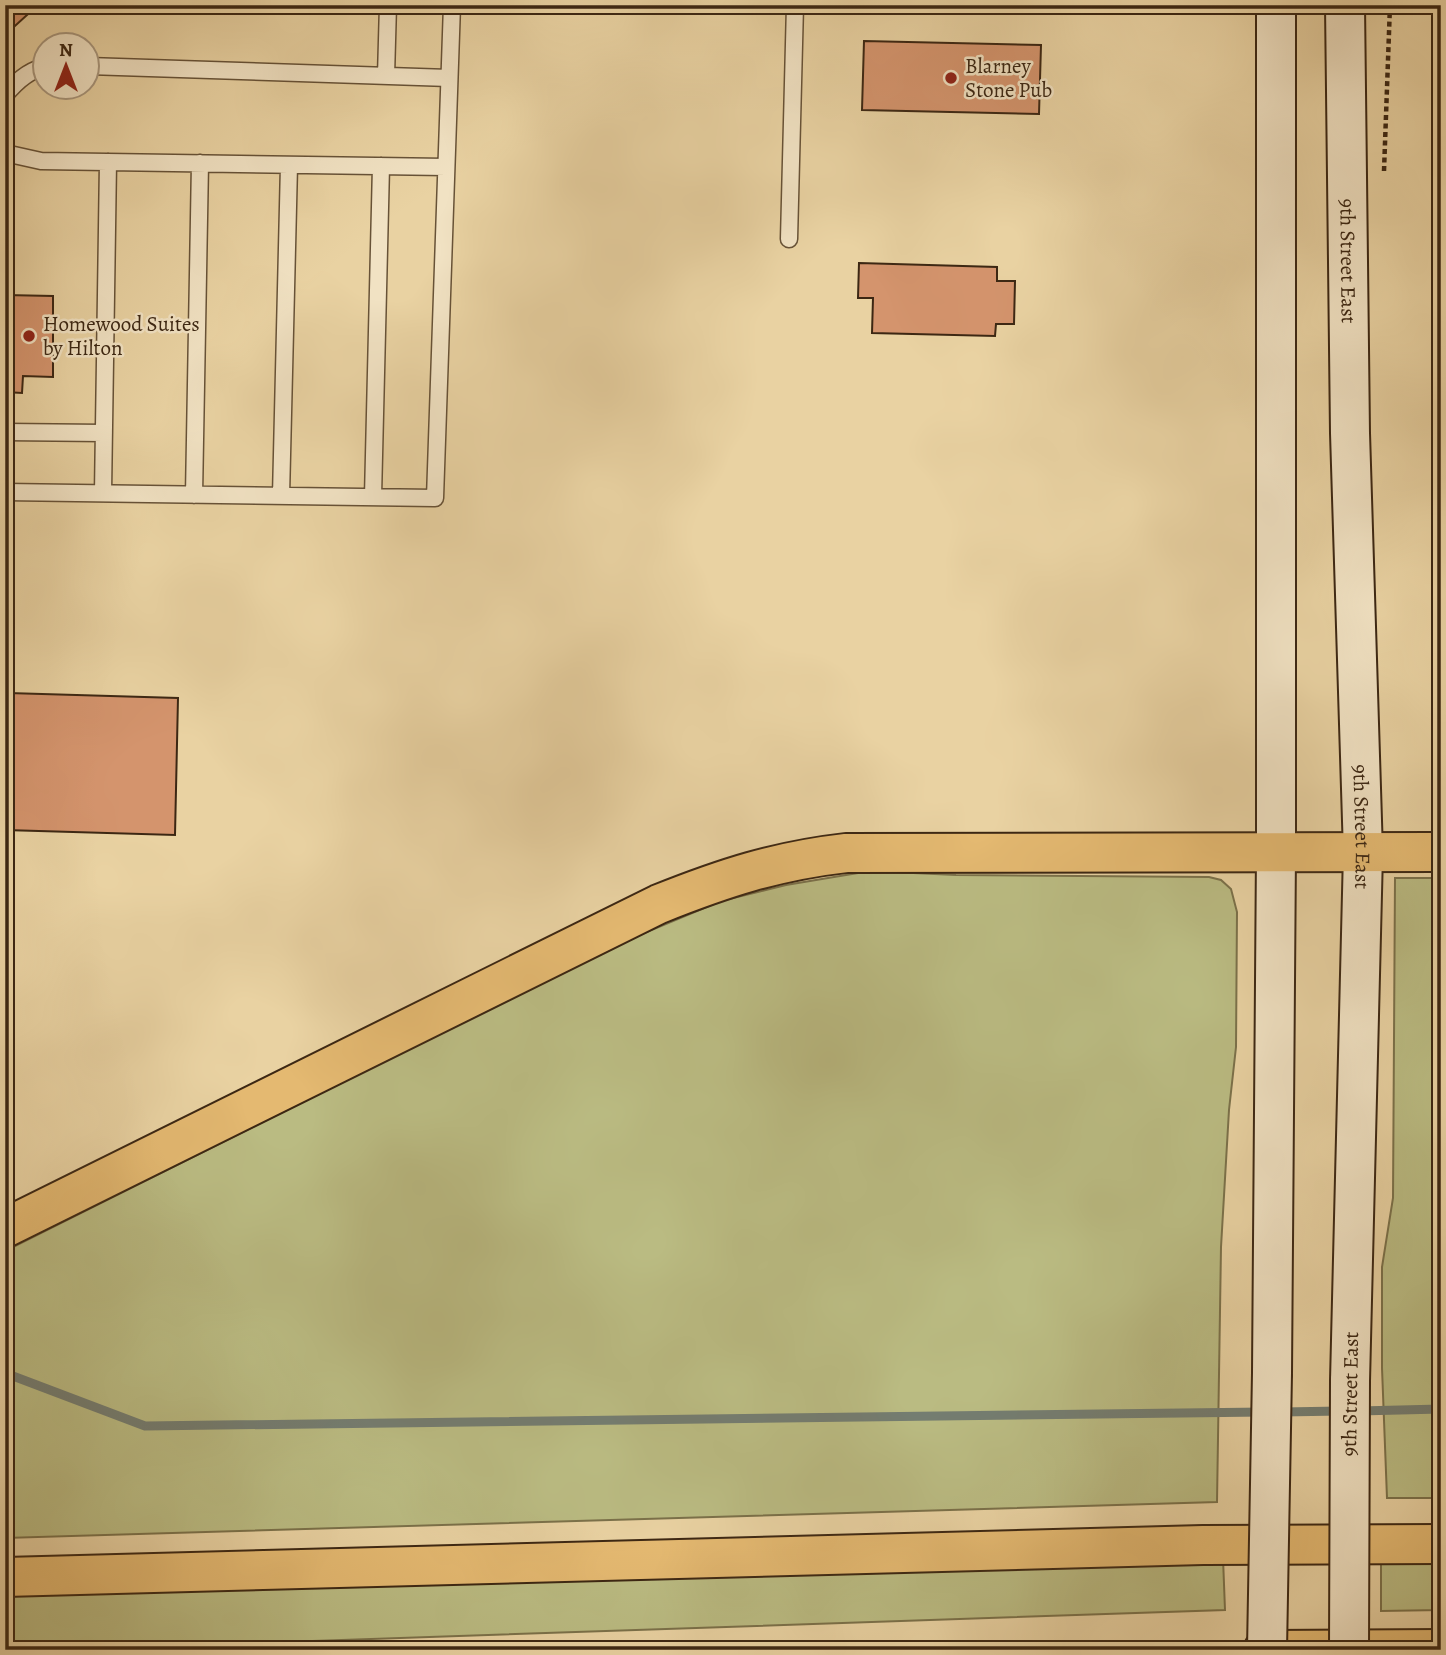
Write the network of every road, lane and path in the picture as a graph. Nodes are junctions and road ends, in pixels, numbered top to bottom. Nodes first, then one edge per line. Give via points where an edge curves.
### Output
1 (388, 5) edge
2 (452, 5) edge
3 (794, 5) edge
4 (1276, 5) edge
5 (1345, 5) edge
6 (1390, 5) edge
7 (102, 66) edge
8 (32, 72) edge
9 (386, 76) junction
10 (449, 78) junction
11 (5, 95) edge
12 (5, 153) edge
13 (108, 162) junction
14 (200, 163) junction
15 (289, 165) junction
16 (381, 166) junction
17 (446, 167) junction
18 (1384, 175) dead end
19 (789, 239) dead end
20 (5, 432) edge
21 (104, 433) junction
22 (5, 492) edge
23 (103, 493) junction
24 (194, 495) junction
25 (281, 496) junction
26 (373, 497) junction
27 (1276, 852) junction
28 (1441, 852) edge
29 (1363, 853) junction
30 (5, 1228) edge
31 (1441, 1544) edge
32 (5, 1577) edge
33 (1441, 1649) edge
34 (1265, 1650) edge
35 (1349, 1650) edge

1 - 9 lane
2 - 10 lane
3 - 19 lane
4 - 27 main road
5 - 29 main road, 9th Street East via 1350,419
6 - 18 path
7 - 9 lane
8 - 11 lane
9 - 10 lane
10 - 17 lane
12 - 13 lane via 41,161
13 - 14 lane
13 - 21 lane
14 - 15 lane
14 - 24 lane
15 - 16 lane
15 - 25 lane
16 - 17 lane
16 - 26 lane
17 - 26 lane via 435,498
20 - 21 lane
21 - 23 lane
22 - 23 lane
23 - 24 lane
24 - 25 lane
25 - 26 lane
27 - 29 highway
27 - 30 highway via 846,853 753,869 659,904
27 - 34 main road, bridge
28 - 29 highway
29 - 35 main road, 9th Street East, bridge via 1350,1381
31 - 32 highway via 1203,1545
33 - 34 highway

